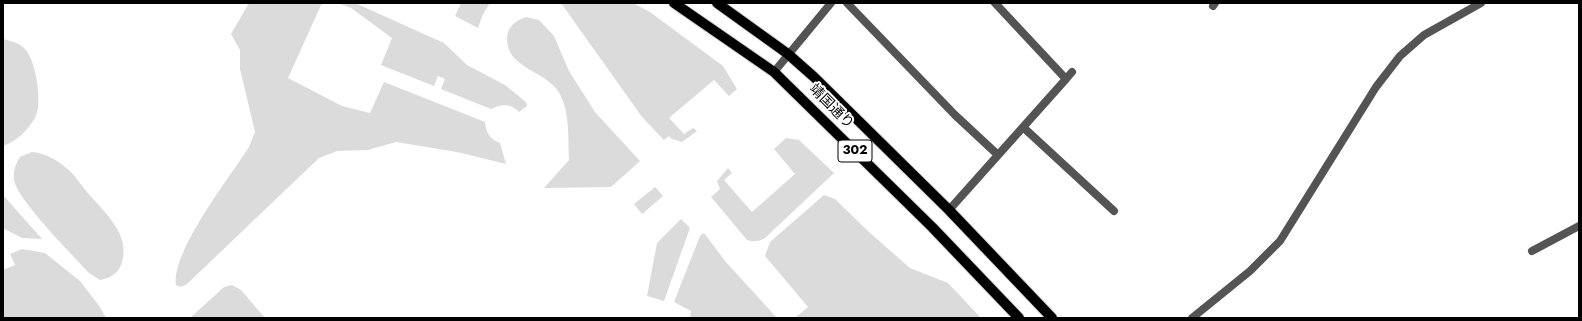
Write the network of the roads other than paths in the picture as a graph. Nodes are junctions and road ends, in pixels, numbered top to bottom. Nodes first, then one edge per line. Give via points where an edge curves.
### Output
1 (674, 3) edge
2 (718, 3) edge
3 (831, 3) edge
4 (847, 3) edge
5 (995, 3) edge
6 (1481, 3) edge
7 (788, 54) junction
8 (774, 72) junction
9 (1072, 72) dead end
10 (1066, 79) junction
11 (1024, 128) junction
12 (998, 155) junction
13 (949, 210) junction
14 (1114, 211) dead end
15 (1579, 226) edge
16 (1532, 251) dead end
17 (1019, 318) edge
18 (1052, 318) edge
19 (1192, 318) edge

1 - 8 main road, 靖国通り / 302
2 - 7 main road, 靖国通り / 302
3 - 7 street
4 - 12 street via 955,115
5 - 10 street
6 - 19 street via 1424,35 1400,56 1376,87 1280,241 1250,272
7 - 8 street
7 - 13 main road, 靖国通り / 302
8 - 17 main road, 靖国通り / 302 via 932,227
9 - 10 street
10 - 11 street
11 - 12 street
11 - 14 street
12 - 13 street
13 - 18 main road, 靖国通り / 302
15 - 16 street

